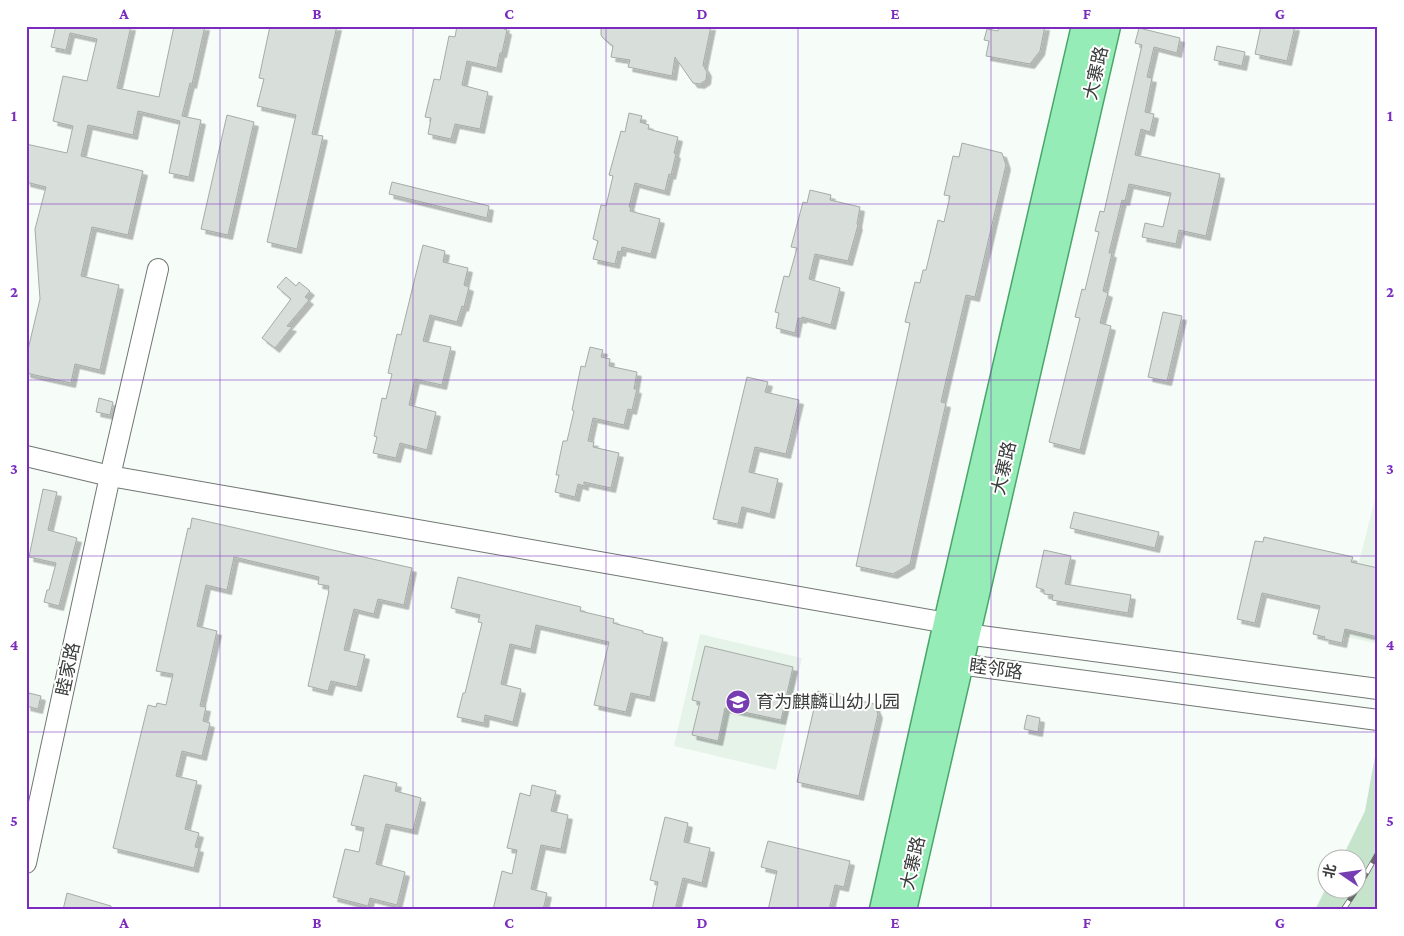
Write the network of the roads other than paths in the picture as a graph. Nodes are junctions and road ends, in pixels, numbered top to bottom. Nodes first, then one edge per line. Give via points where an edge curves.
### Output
1 (1085, 26) edge
2 (1107, 26) edge
3 (158, 269) dead end
4 (26, 456) edge
5 (110, 476) junction
6 (953, 642) junction
7 (1378, 689) edge
8 (1378, 720) edge
9 (26, 863) edge
10 (883, 910) edge
11 (903, 910) edge

1 - 6 main road, 大寨路
2 - 6 main road, 大寨路
3 - 5 street, 睦家路
4 - 5 street
5 - 6 street
5 - 9 street, 睦家路
6 - 7 street, 睦邻路
6 - 8 street, 睦邻路
6 - 10 main road, 大寨路
6 - 11 main road, 大寨路

